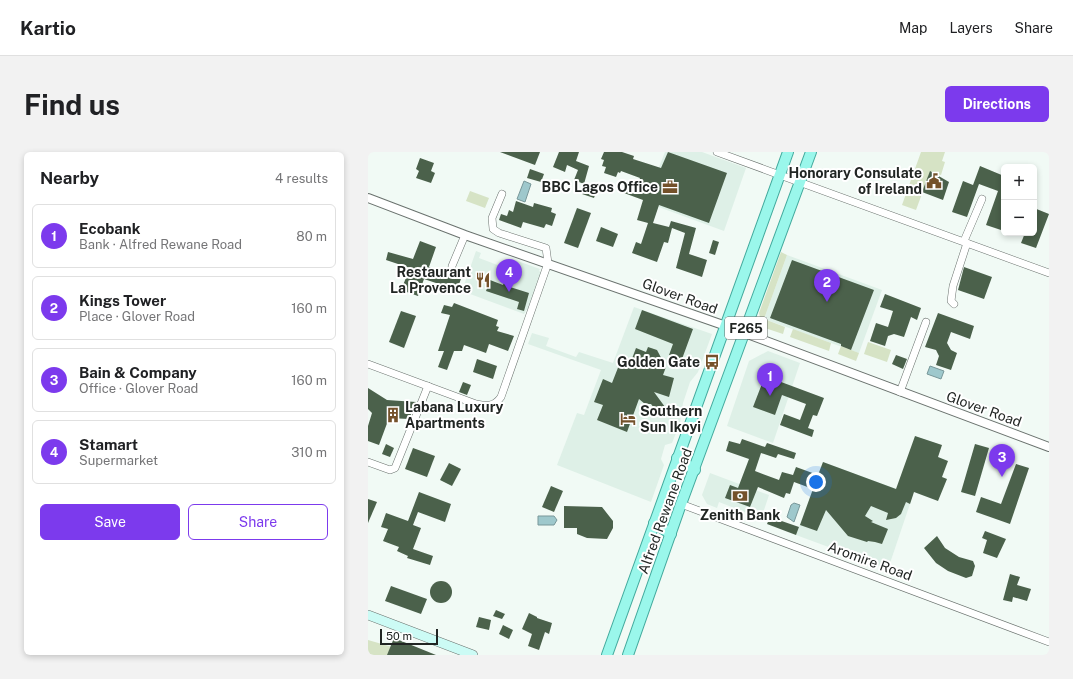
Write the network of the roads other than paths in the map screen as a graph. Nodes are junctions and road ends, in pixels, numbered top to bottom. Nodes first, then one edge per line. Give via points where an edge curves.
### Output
1 (718, 152) edge
2 (788, 152) edge
3 (810, 152) edge
4 (780, 175) junction
5 (800, 181) junction
6 (502, 194) dead end
7 (368, 198) edge
8 (982, 199) dead end
9 (465, 235) junction
10 (965, 242) junction
11 (548, 263) junction
12 (452, 266) dead end
13 (1049, 272) edge
14 (954, 304) dead end
15 (926, 322) dead end
16 (726, 326) junction
17 (745, 333) junction
18 (368, 364) edge
19 (428, 386) junction
20 (900, 392) junction
21 (1049, 447) edge
22 (677, 458) junction
23 (368, 462) edge
24 (695, 470) junction
25 (681, 504) junction
26 (654, 523) junction
27 (671, 534) junction
28 (368, 615) edge
29 (1049, 642) edge
30 (473, 655) edge
31 (607, 655) edge
32 (628, 655) edge

1 - 4 street
2 - 4 main road, Alfred Rewane Road / F265
3 - 5 main road, Alfred Rewane Road / F265
4 - 5 street
4 - 16 main road, Alfred Rewane Road / F265
5 - 10 street
5 - 17 main road, Alfred Rewane Road / F265
6 - 11 street via 492,218 493,229 546,248
7 - 9 street, Glover Road
8 - 10 street
9 - 11 street, Glover Road
9 - 12 street
10 - 13 street
10 - 14 street via 953,286 951,301
11 - 16 street, Glover Road
11 - 19 street via 501,397 496,404 476,404
15 - 20 street
16 - 17 street, Glover Road
16 - 22 main road, Alfred Rewane Road / F265
17 - 20 street, Glover Road
17 - 24 main road, Alfred Rewane Road / F265
18 - 19 street
19 - 23 street via 395,468 390,470
20 - 21 street, Glover Road
22 - 24 main road
22 - 26 main road, Alfred Rewane Road / F265
24 - 25 main road, Alfred Rewane Road / F265
25 - 27 main road, Alfred Rewane Road / F265
25 - 29 street, Aromire Road
26 - 27 main road
26 - 31 main road, Alfred Rewane Road / F265
27 - 32 main road, Alfred Rewane Road / F265
28 - 30 main road

